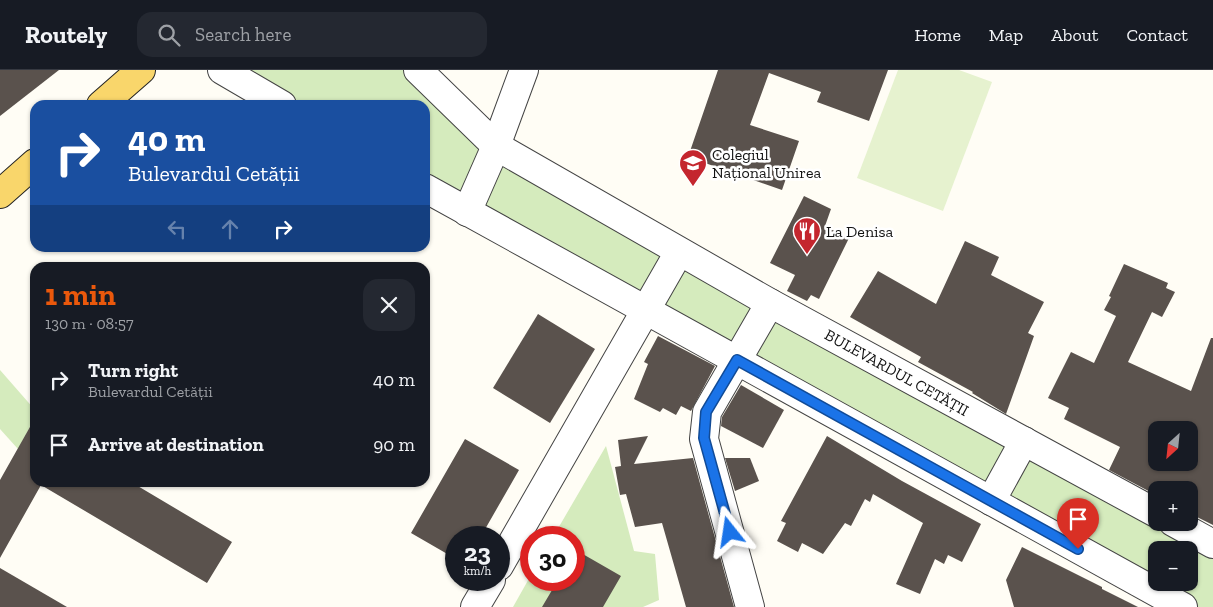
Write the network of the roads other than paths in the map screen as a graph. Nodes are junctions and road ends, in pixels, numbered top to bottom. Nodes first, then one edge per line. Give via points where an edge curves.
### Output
1 (141, 70) edge
2 (222, 70) edge
3 (418, 70) edge
4 (524, 70) edge
5 (107, 100) edge
6 (273, 100) edge
7 (496, 146) junction
8 (30, 167) edge
9 (430, 191) edge
10 (0, 194) edge
11 (467, 212) junction
12 (679, 252) junction
13 (770, 303) junction
14 (646, 310) junction
15 (737, 360) junction
16 (1024, 442) junction
17 (991, 500) junction
18 (1148, 510) edge
19 (1189, 531) edge
20 (1213, 544) edge
21 (510, 547) edge
22 (484, 591) edge
23 (475, 607) edge
24 (750, 607) edge
25 (1183, 607) edge

1 - 5 main road
2 - 6 street
3 - 7 street, BULEVARDUL CETĂȚII
4 - 7 street
7 - 11 street
7 - 12 street, BULEVARDUL CETĂȚII
8 - 10 main road
9 - 11 street
11 - 14 street
12 - 13 street, BULEVARDUL CETĂȚII
12 - 14 street
13 - 15 street
13 - 16 street, BULEVARDUL CETĂȚII
14 - 15 street
14 - 21 street
15 - 17 street
15 - 24 street via 706,412 704,438
16 - 17 street
16 - 18 street, BULEVARDUL CETĂȚII
17 - 25 street
19 - 20 street
22 - 23 street

